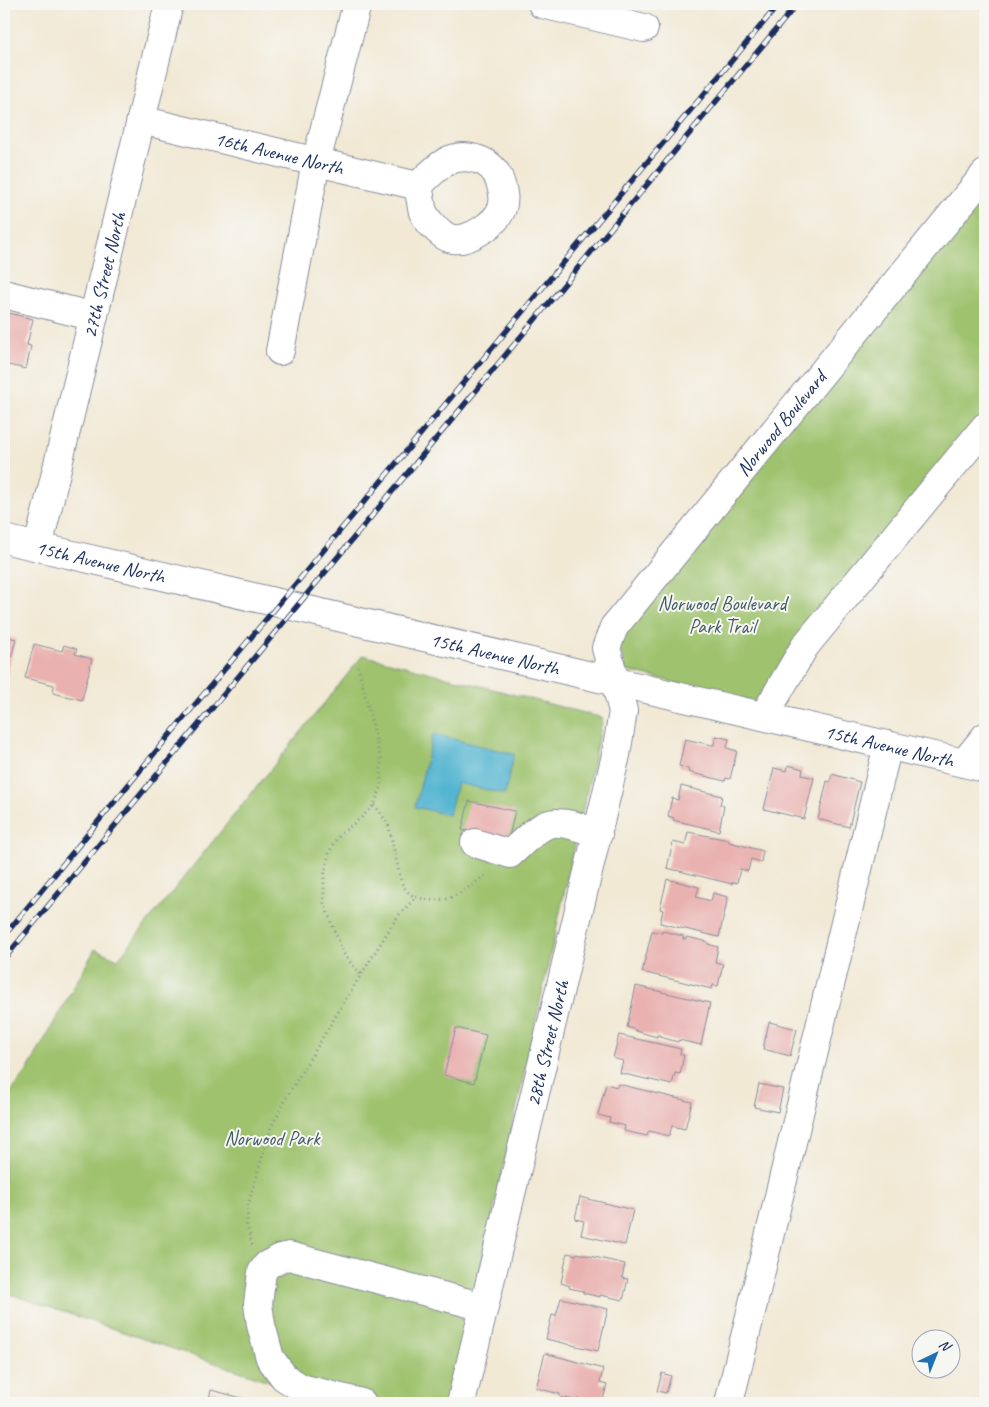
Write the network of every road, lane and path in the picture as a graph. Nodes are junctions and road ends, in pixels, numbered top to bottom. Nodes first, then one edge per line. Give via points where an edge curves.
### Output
1 (168, 4) edge
2 (357, 4) edge
3 (542, 4) edge
4 (644, 28) dead end
5 (140, 120) junction
6 (316, 162) junction
7 (985, 174) edge
8 (418, 186) dead end
9 (4, 294) edge
10 (94, 315) junction
11 (280, 351) dead end
12 (985, 427) edge
13 (4, 539) edge
14 (38, 547) junction
15 (358, 666) dead end
16 (615, 682) junction
17 (764, 716) junction
18 (985, 737) edge
19 (888, 745) junction
20 (974, 765) edge
21 (374, 806) junction
22 (598, 834) junction
23 (475, 843) dead end
24 (510, 854) junction
25 (416, 897) junction
26 (361, 975) junction
27 (267, 1266) junction
28 (484, 1307) junction
29 (362, 1403) edge
30 (461, 1403) edge
31 (729, 1403) edge

1 - 5 street, 27th Street North
2 - 6 street
3 - 4 street
5 - 6 street, 16th Avenue North
5 - 10 street, 27th Street North
6 - 8 street, 16th Avenue North
6 - 11 street
7 - 16 street, Norwood Boulevard via 614,627 606,648
9 - 10 street
10 - 14 street, 27th Street North
12 - 17 street via 805,646
13 - 14 street, 15th Avenue North
14 - 16 street, 15th Avenue North
15 - 21 path via 381,760 381,788
16 - 17 street, 15th Avenue North
16 - 22 street, 28th Street North via 624,711
17 - 19 street, 15th Avenue North
18 - 20 street
19 - 20 street, 15th Avenue North
19 - 31 street
21 - 25 path via 388,823 404,890
21 - 26 path via 335,840 324,877 324,903 331,924 342,953
22 - 24 street via 555,822 545,825
22 - 28 street, 28th Street North
23 - 24 street
24 - 25 path via 458,894 430,901
25 - 26 path via 397,917
26 - 27 path via 271,1127 248,1205 247,1225 253,1245
27 - 28 street via 289,1256
27 - 29 street via 262,1272 258,1304 270,1358 284,1377 301,1388
28 - 30 street, 28th Street North

